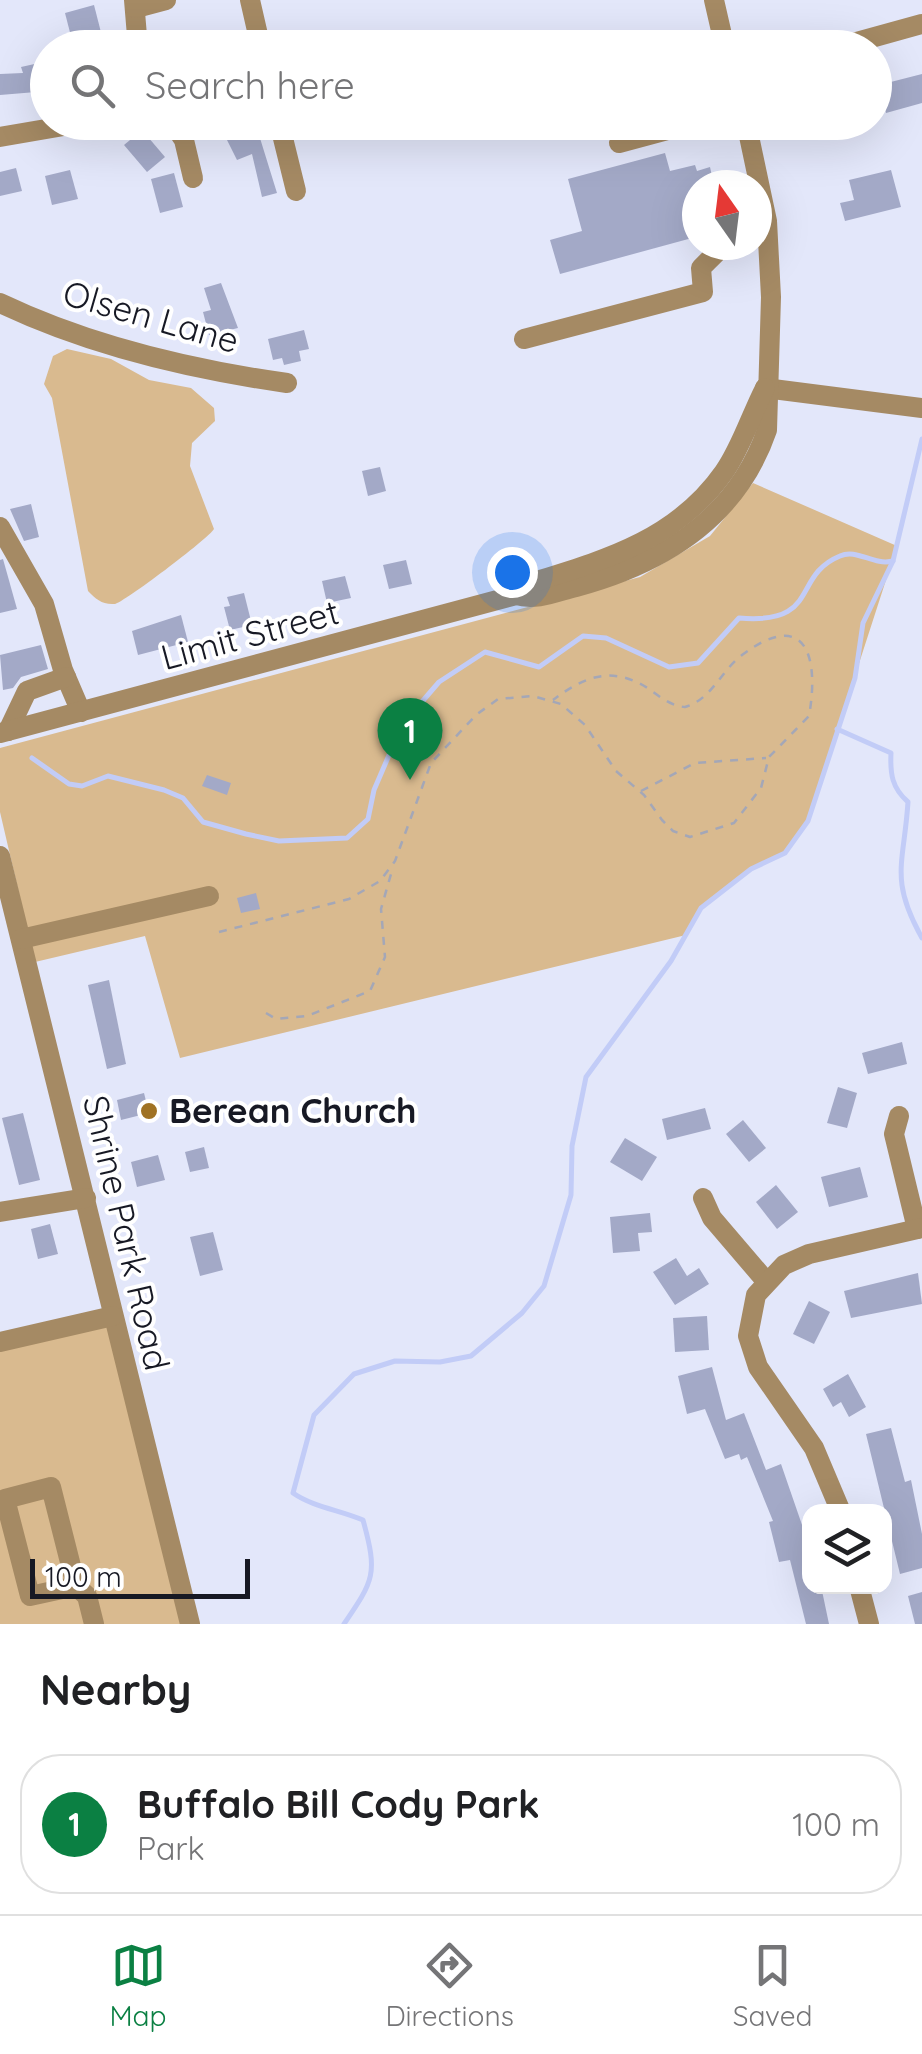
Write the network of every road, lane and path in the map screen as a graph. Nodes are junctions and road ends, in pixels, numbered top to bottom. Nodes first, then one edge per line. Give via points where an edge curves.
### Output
1 (166, 0) edge
2 (250, 0) edge
3 (714, 0) edge
4 (136, 4) edge
5 (922, 24) edge
6 (137, 30) edge
7 (257, 30) edge
8 (721, 30) edge
9 (892, 32) edge
10 (30, 132) edge
11 (0, 137) edge
12 (184, 140) edge
13 (283, 140) edge
14 (630, 140) edge
15 (749, 140) edge
16 (619, 143) dead end
17 (754, 170) edge
18 (193, 178) dead end
19 (296, 191) dead end
20 (709, 260) edge
21 (766, 260) edge
22 (0, 303) edge
23 (524, 339) dead end
24 (286, 383) dead end
25 (766, 388) junction
26 (922, 408) edge
27 (0, 527) edge
28 (66, 677) junction
29 (553, 700) junction
30 (81, 712) junction
31 (4, 732) edge
32 (769, 757) junction
33 (640, 792) junction
34 (0, 856) edge
35 (395, 861) junction
36 (210, 896) dead end
37 (219, 932) dead end
38 (22, 939) junction
39 (266, 1013) dead end
40 (899, 1116) dead end
41 (86, 1198) junction
42 (703, 1198) dead end
43 (0, 1212) edge
44 (920, 1229) edge
45 (765, 1280) junction
46 (113, 1316) junction
47 (0, 1342) edge
48 (837, 1504) edge
49 (76, 1586) junction
50 (862, 1594) edge
51 (94, 1624) edge
52 (190, 1624) edge
53 (868, 1624) edge

1 - 4 street
2 - 7 street
3 - 8 street
4 - 6 street
5 - 9 street
10 - 11 street
12 - 18 street
13 - 19 street
14 - 16 street
15 - 17 street, Limit Street
20 - 23 street via 701,268 703,292
21 - 25 street, Limit Street
22 - 24 street, Olsen Lane via 138,353
25 - 26 street
25 - 30 street, Limit Street via 767,430 743,481 697,532 668,552 530,600 516,595
27 - 28 street via 44,604
28 - 30 street
28 - 31 street via 27,690
29 - 32 path via 581,680 608,674 684,707 700,701 742,656 795,638 810,655 809,716
29 - 33 path via 585,725 616,771
29 - 35 path via 498,699 450,740 431,763
30 - 31 street, Limit Street
32 - 33 path via 695,763
32 - 33 path via 761,788 734,823 706,834 673,832
34 - 38 street, Shrine Park Road
35 - 37 path via 373,887 349,898
35 - 39 path via 381,910 385,957 370,990 307,1016 276,1019
36 - 38 street
38 - 41 street, Shrine Park Road
40 - 44 street via 894,1134
41 - 43 street
41 - 46 street, Shrine Park Road
42 - 45 street
44 - 45 street via 810,1254
45 - 48 street via 748,1336 758,1367 814,1448
46 - 47 street
46 - 52 street, Shrine Park Road
49 - 49 street via 30,1596 5,1499 51,1487
49 - 51 street via 87,1596
50 - 53 street

